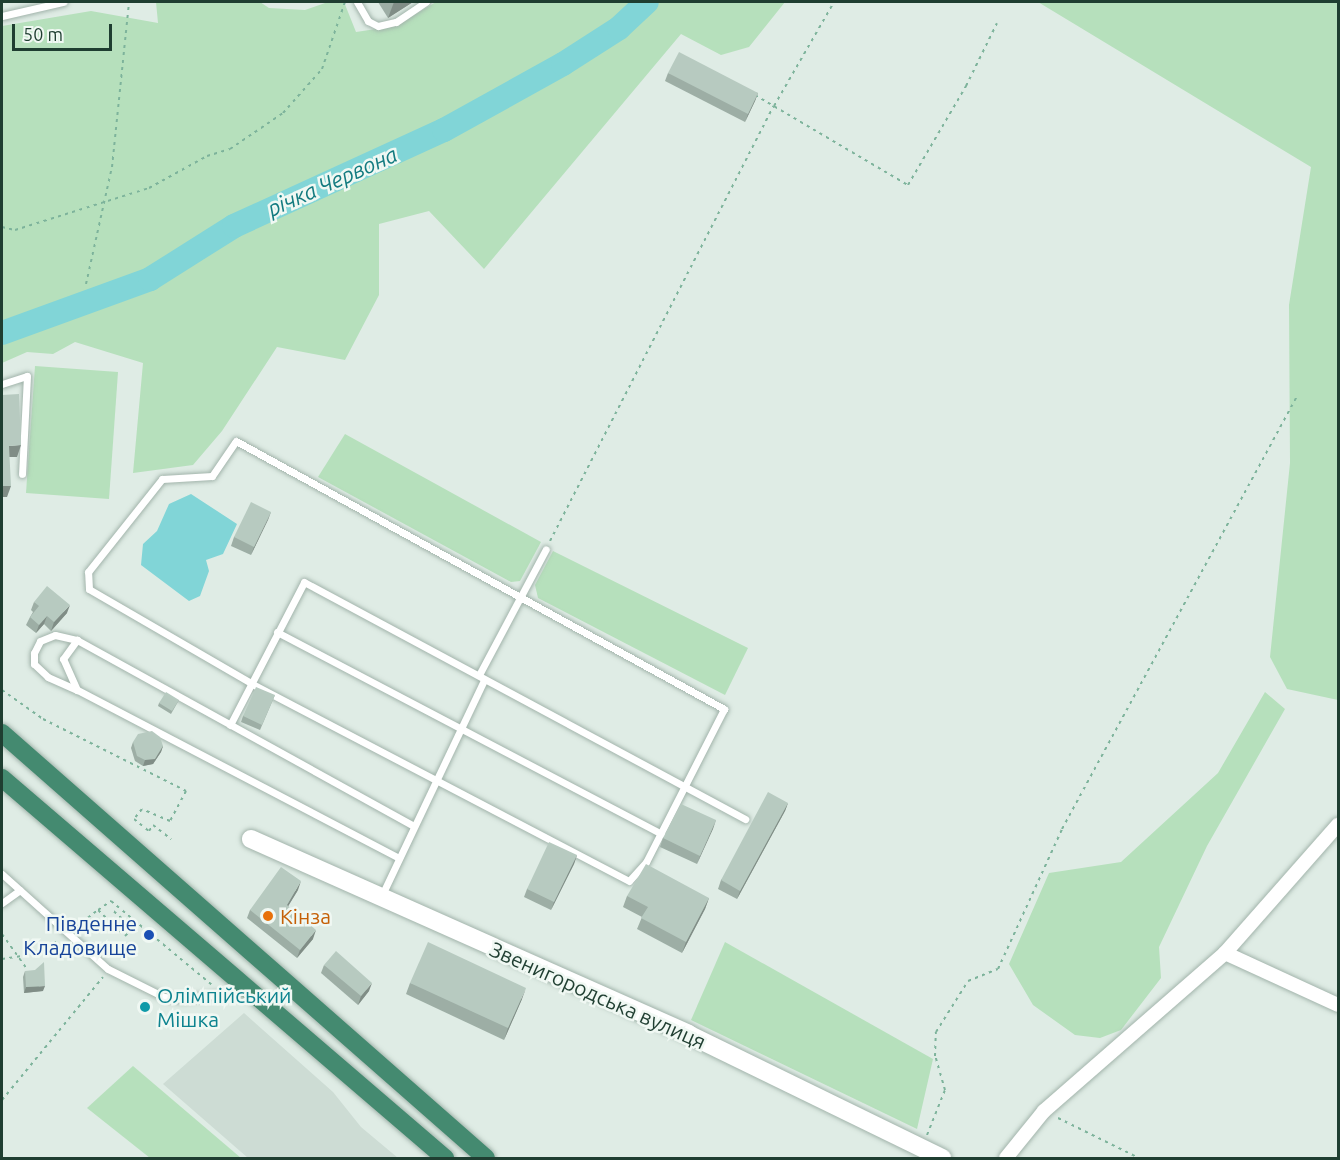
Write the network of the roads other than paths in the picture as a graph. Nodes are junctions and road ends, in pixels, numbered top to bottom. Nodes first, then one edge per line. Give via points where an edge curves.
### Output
1 (63, 2) edge
2 (357, 2) edge
3 (426, 2) edge
4 (2, 16) edge
5 (2, 384) edge
6 (22, 474) dead end
7 (546, 549) road end
8 (519, 599) junction
9 (278, 632) junction
10 (77, 640) junction
11 (482, 677) junction
12 (251, 683) junction
13 (77, 690) junction
14 (230, 724) junction
15 (461, 729) junction
16 (2, 733) edge
17 (2, 778) edge
18 (437, 779) junction
19 (684, 788) junction
20 (745, 819) dead end
21 (1338, 825) edge
22 (414, 826) junction
23 (661, 834) junction
24 (251, 839) dead end
25 (399, 858) junction
26 (2, 874) edge
27 (20, 890) junction
28 (381, 897) junction
29 (2, 903) edge
30 (1225, 953) junction
31 (250, 991) junction
32 (1338, 1005) edge
33 (445, 1158) edge
34 (486, 1158) edge
35 (942, 1158) edge
36 (1006, 1158) edge

1 - 4 lane
2 - 3 lane via 368,21 378,26 396,21
5 - 6 lane via 27,376
7 - 8 lane
8 - 11 lane
8 - 12 lane via 236,441 212,476 162,479 88,572 89,589
8 - 19 lane via 724,709
9 - 11 lane via 304,582
9 - 12 lane
9 - 15 lane
10 - 13 lane via 63,659
10 - 13 lane via 56,635 40,641 34,653 34,664 48,677
10 - 14 lane
11 - 15 lane
11 - 19 lane
12 - 14 lane
12 - 18 lane
13 - 25 lane
14 - 22 lane
15 - 18 lane
15 - 23 lane
16 - 34 highway
17 - 31 highway
18 - 22 lane
18 - 23 lane via 629,881 646,862
19 - 20 lane
19 - 23 lane
21 - 30 street
22 - 25 lane
24 - 28 street, Звенигородська вулиця
25 - 28 lane
26 - 27 lane
27 - 29 lane
27 - 31 lane via 108,969 164,997
28 - 35 street, Звенигородська вулиця via 688,1034
30 - 32 street
30 - 36 street via 1044,1111
31 - 33 highway

